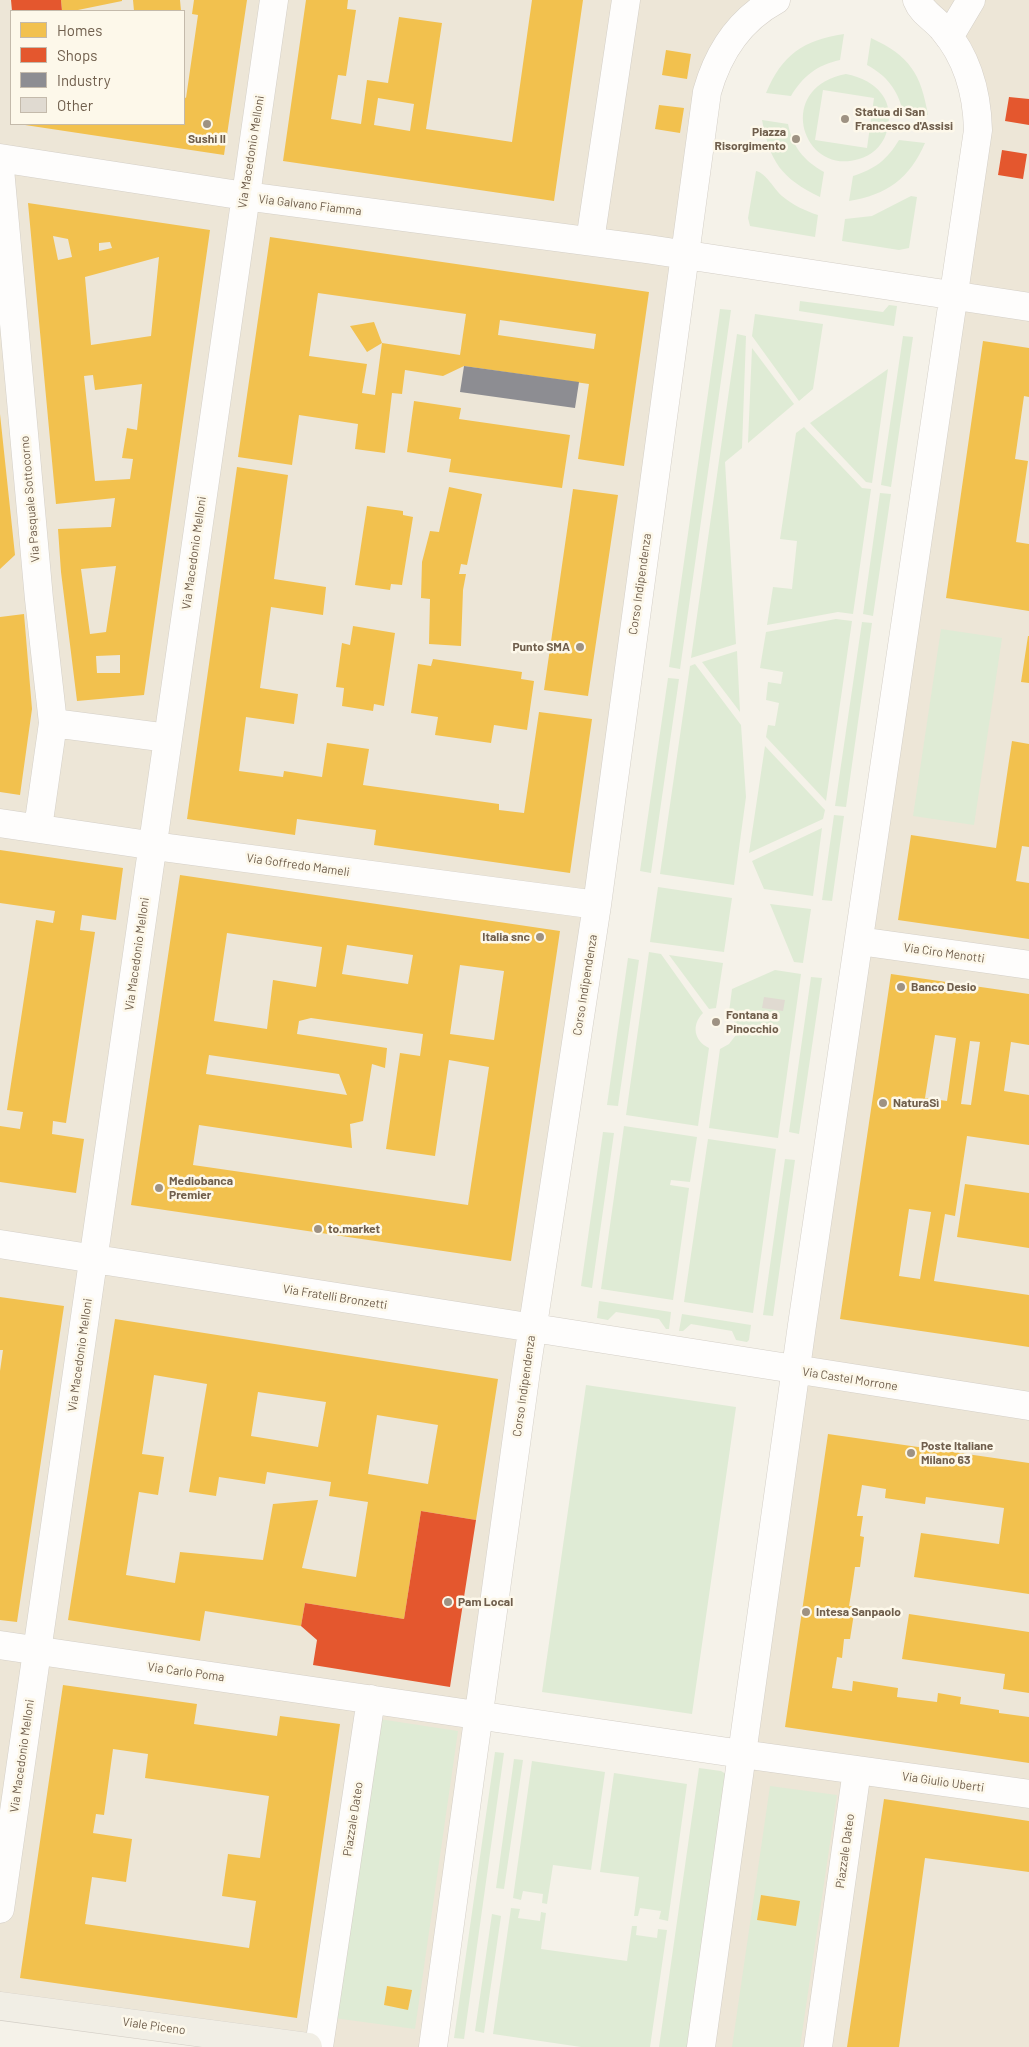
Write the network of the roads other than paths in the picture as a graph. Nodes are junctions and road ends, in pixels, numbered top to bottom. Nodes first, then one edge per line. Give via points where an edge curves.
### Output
1 (274, 0) edge
2 (626, 0) edge
3 (971, 0) edge
4 (770, 2) edge
5 (915, 3) edge
6 (949, 36) junction
7 (0, 158) edge
8 (0, 169) edge
9 (244, 196) junction
10 (590, 242) junction
11 (684, 255) junction
12 (954, 296) junction
13 (1029, 307) edge
14 (53, 723) junction
15 (168, 738) junction
16 (0, 823) edge
17 (38, 828) junction
18 (152, 846) junction
19 (597, 905) junction
20 (859, 941) junction
21 (1029, 965) edge
22 (0, 1244) edge
23 (94, 1259) junction
24 (532, 1329) junction
25 (670, 1350) joint
26 (796, 1370) junction
27 (1029, 1406) edge
28 (0, 1645) edge
29 (37, 1651) junction
30 (372, 1699) junction
31 (479, 1715) junction
32 (742, 1754) junction
33 (857, 1770) junction
34 (1029, 1794) edge
35 (0, 1909) edge
36 (0, 2006) edge
37 (308, 2047) edge
38 (319, 2047) edge
39 (433, 2047) edge
40 (701, 2047) edge
41 (818, 2047) edge

1 - 9 street, Via Macedonio Melloni
2 - 10 street
3 - 6 street
4 - 11 street via 742,25 713,70 707,92
5 - 6 street
6 - 12 street via 964,60 974,87 978,130
7 - 9 street, Via Galvano Fiamma
8 - 14 street, Via Pasquale Sottocorno
9 - 10 street, Via Galvano Fiamma
9 - 15 street, Via Macedonio Melloni
10 - 11 street
11 - 12 street
11 - 19 street, Corso Indipendenza
12 - 13 street
12 - 20 street
14 - 15 street
14 - 17 street, Via Pasquale Sottocorno
15 - 18 street, Via Macedonio Melloni
16 - 17 street, Via Goffredo Mameli
17 - 18 street, Via Goffredo Mameli
18 - 19 street, Via Goffredo Mameli
18 - 23 street, Via Macedonio Melloni
19 - 24 street, Corso Indipendenza
20 - 21 street, Via Ciro Menotti
20 - 26 street
22 - 23 street, Via Fratelli Bronzetti
23 - 24 street, Via Fratelli Bronzetti
23 - 29 street, Via Macedonio Melloni
24 - 25 street, Via Fratelli Bronzetti
24 - 31 street, Corso Indipendenza
25 - 26 street, Via Castel Morrone
26 - 27 street, Via Castel Morrone
26 - 32 street
28 - 29 street, Via Carlo Poma
29 - 30 street, Via Carlo Poma
29 - 35 street, Via Macedonio Melloni
30 - 31 street
30 - 38 street, Piazzale Dateo
31 - 32 street
31 - 39 street
32 - 33 street
32 - 40 street
33 - 34 street, Via Giulio Uberti
33 - 41 street, Piazzale Dateo
36 - 37 main road, Viale Piceno

